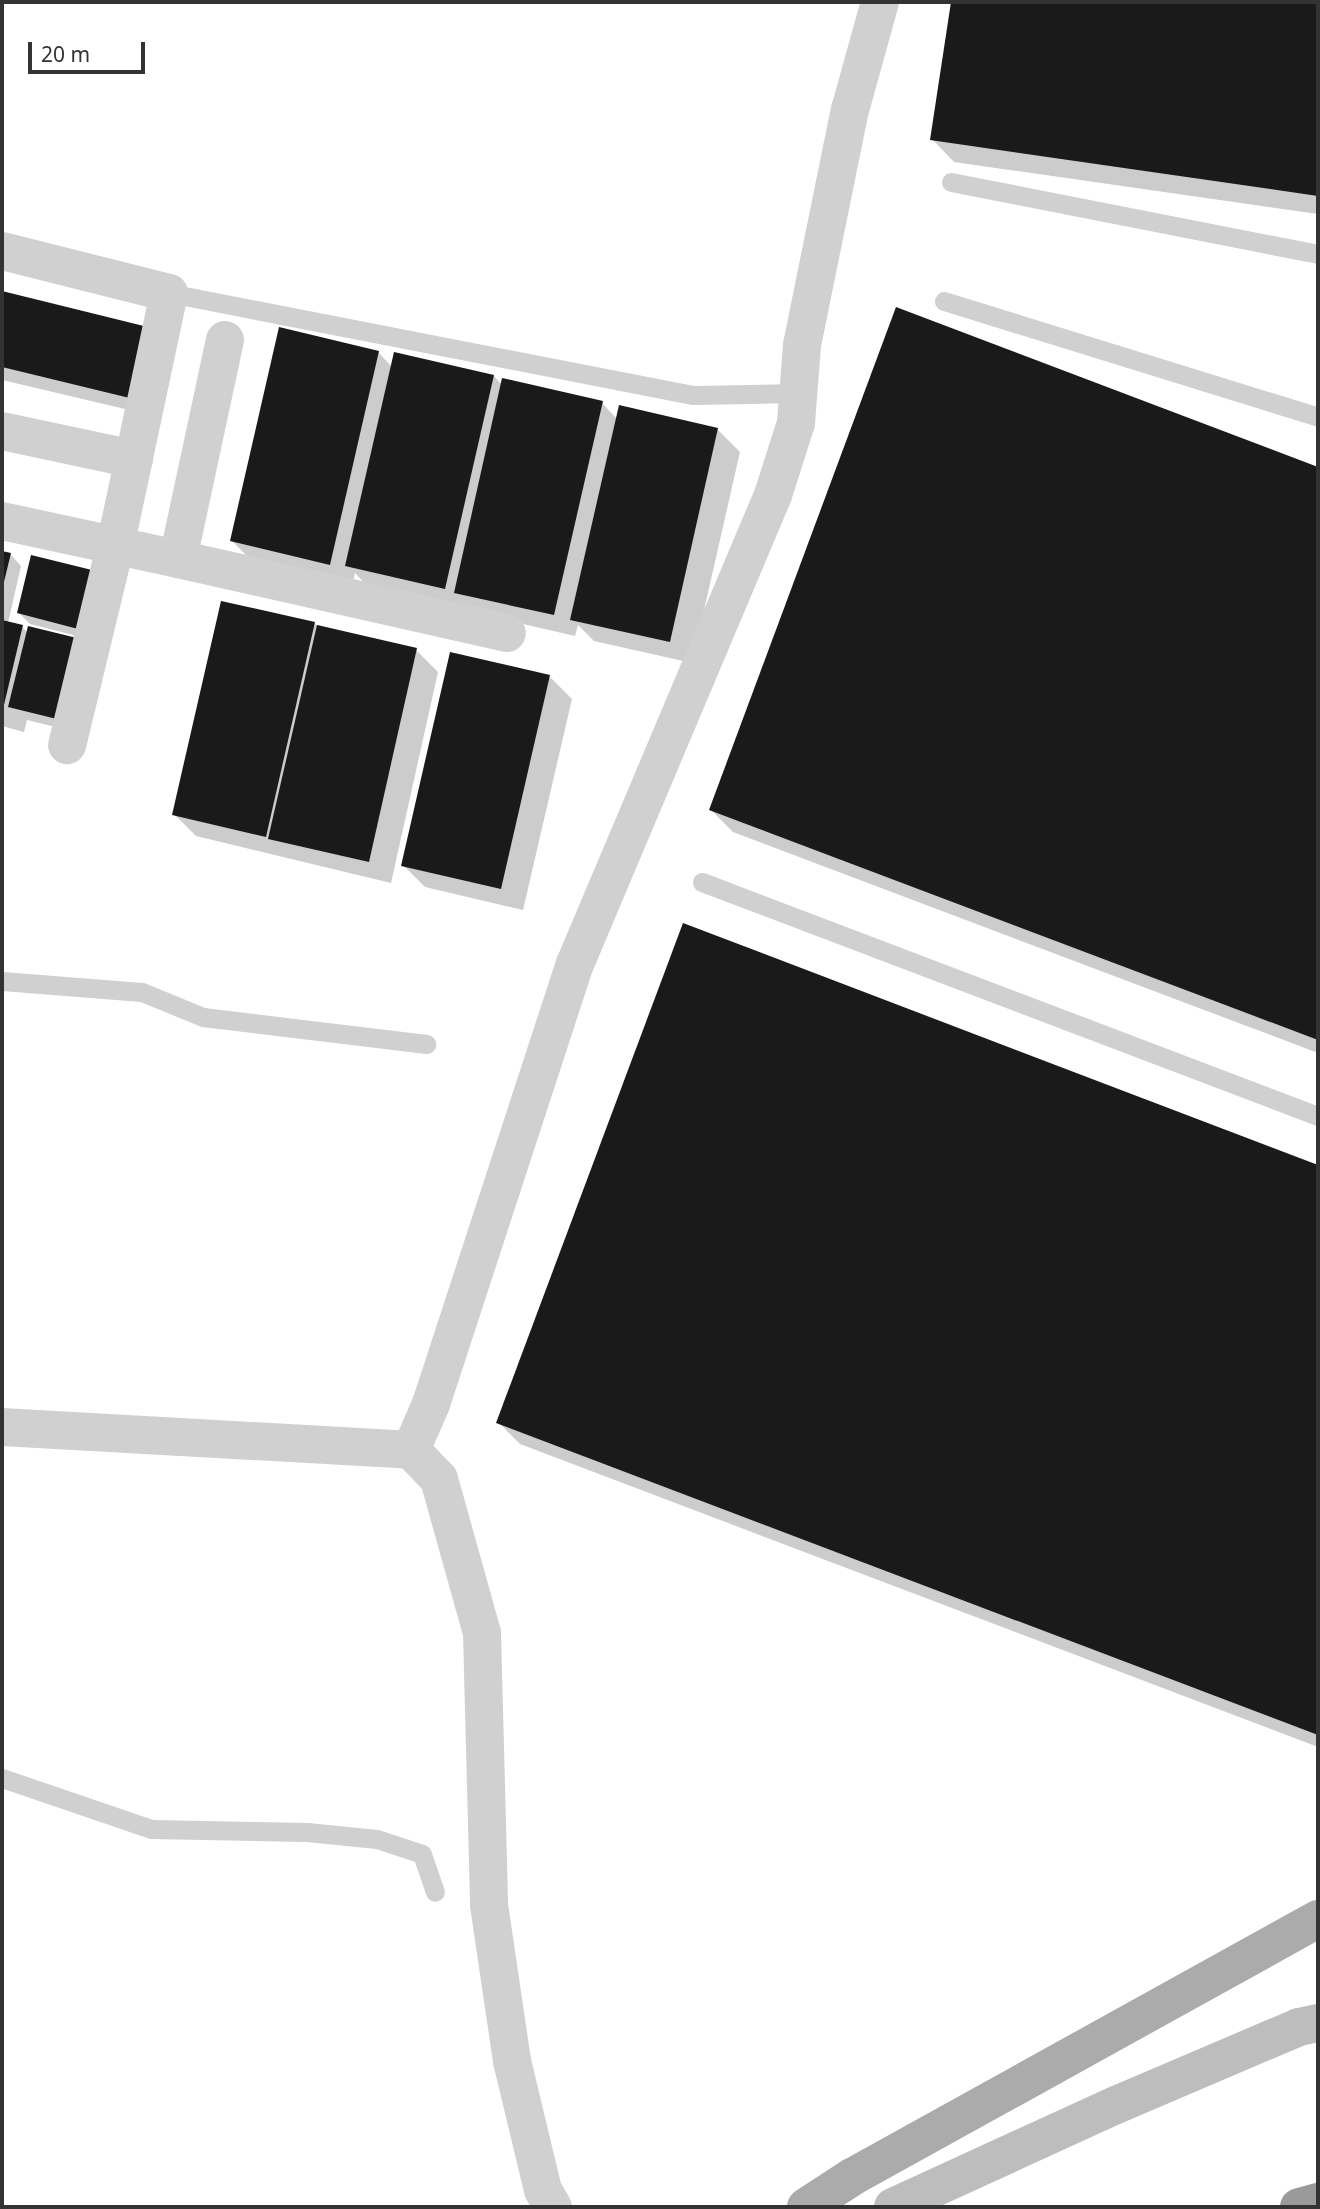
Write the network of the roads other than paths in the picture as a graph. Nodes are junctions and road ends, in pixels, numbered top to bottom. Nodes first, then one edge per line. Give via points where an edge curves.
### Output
1 (880, 2) edge
2 (951, 182) dead end
3 (2, 251) edge
4 (1318, 254) edge
5 (169, 293) junction
6 (944, 301) dead end
7 (225, 340) dead end
8 (798, 393) junction
9 (1318, 417) edge
10 (2, 431) edge
11 (134, 459) junction
12 (2, 521) edge
13 (116, 543) junction
14 (178, 558) junction
15 (507, 633) dead end
16 (67, 745) dead end
17 (702, 882) dead end
18 (2, 981) edge
19 (426, 1045) dead end
20 (1318, 1116) edge
21 (2, 1427) edge
22 (411, 1450) junction
23 (2, 1778) edge
24 (435, 1892) dead end
25 (1318, 1919) edge
26 (1318, 2023) edge
27 (1318, 2202) edge
28 (553, 2207) edge
29 (806, 2207) edge
30 (893, 2207) edge
31 (1299, 2207) edge

1 - 8 street via 850,110 802,345
2 - 4 lane
3 - 5 street
5 - 8 lane via 693,395
5 - 11 street
6 - 9 lane
7 - 14 street
8 - 22 street via 796,423 773,495 575,964 431,1404
10 - 11 street
11 - 13 street
12 - 13 street
13 - 14 street
13 - 16 street
14 - 15 street
17 - 20 lane
18 - 19 lane via 142,992 203,1017
21 - 22 street
22 - 28 street via 439,1479 482,1633 489,1905 512,2061 543,2190
23 - 24 lane via 151,1829 307,1832 377,1839 422,1854
25 - 29 main road via 852,2177
26 - 30 main road via 1129,2100
27 - 31 highway

